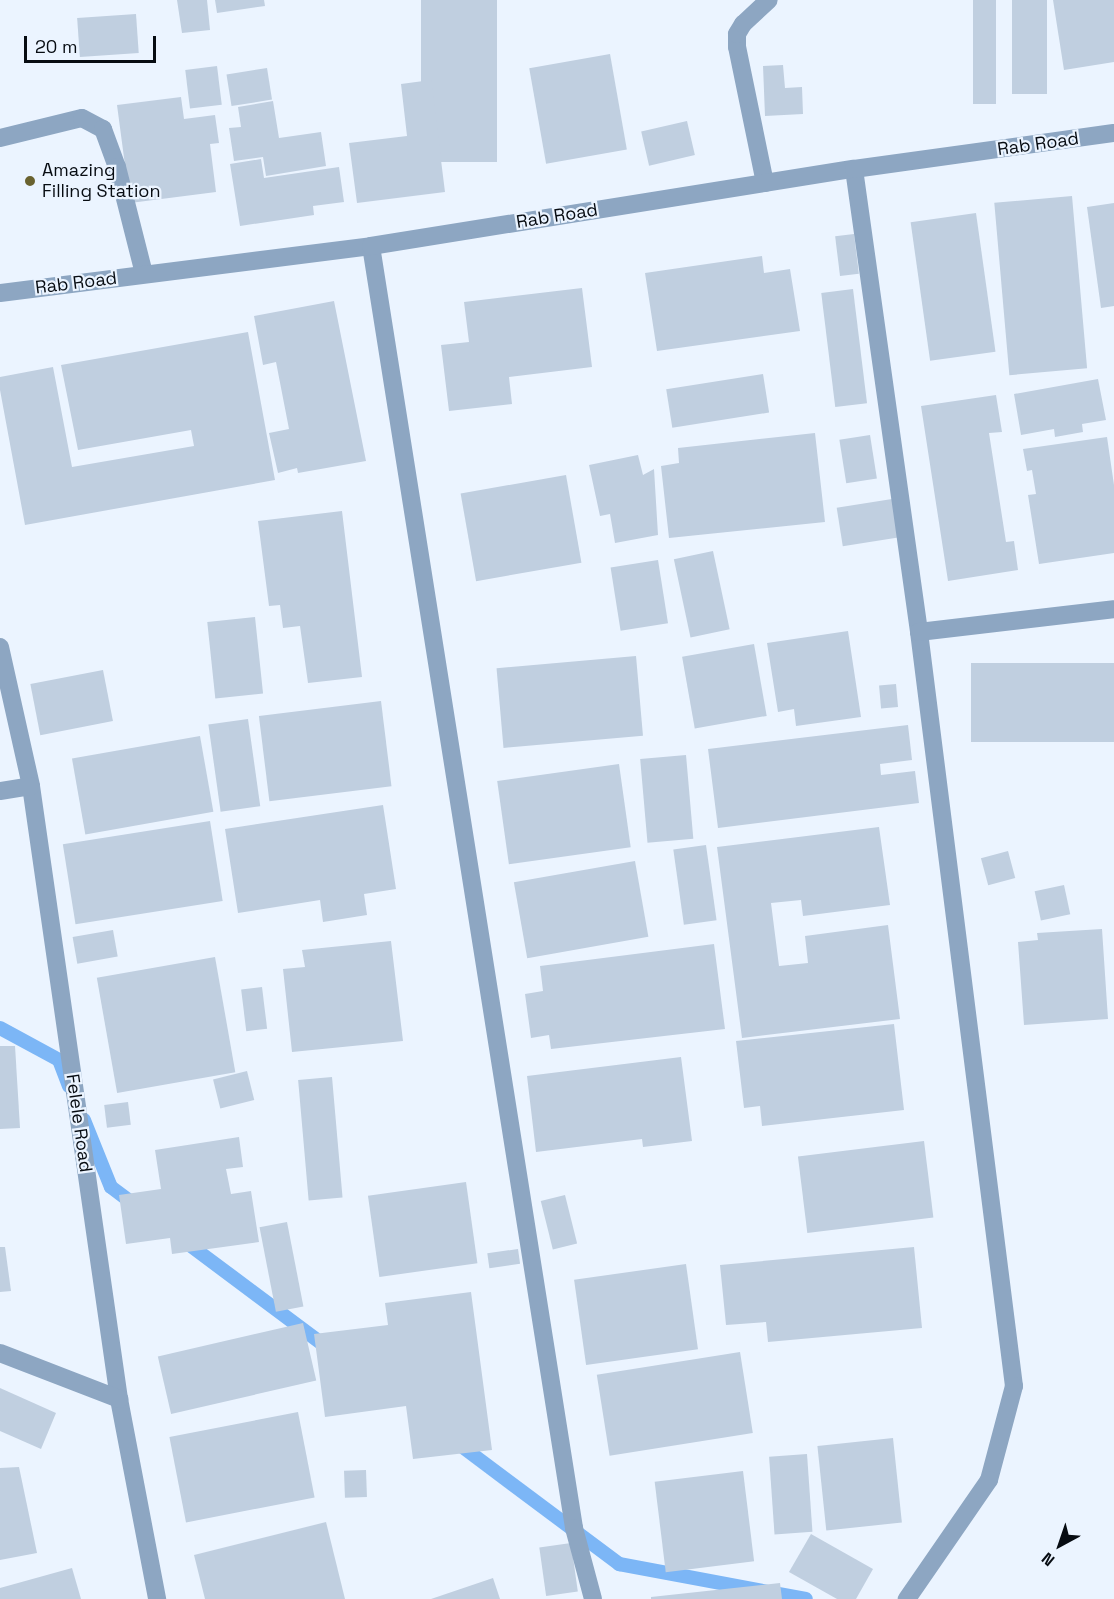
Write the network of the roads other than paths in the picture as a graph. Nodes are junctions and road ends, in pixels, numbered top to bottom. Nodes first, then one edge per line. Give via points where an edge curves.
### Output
1 (769, 0) edge
2 (1114, 133) edge
3 (0, 138) edge
4 (854, 169) junction
5 (765, 183) junction
6 (371, 246) junction
7 (144, 274) junction
8 (0, 293) edge
9 (1114, 609) edge
10 (920, 632) junction
11 (0, 647) edge
12 (31, 786) junction
13 (0, 791) edge
14 (0, 1353) edge
15 (119, 1399) junction
16 (157, 1599) edge
17 (592, 1599) edge
18 (907, 1599) edge

1 - 5 street via 737,34
2 - 4 street, Rab Road
3 - 7 street via 82,118 103,129 117,167
4 - 5 street, Rab Road
4 - 10 street
5 - 6 street, Rab Road
6 - 7 street, Rab Road
6 - 17 street via 574,1528
7 - 8 street, Rab Road
9 - 10 street
10 - 18 street via 1014,1386 989,1480
11 - 12 street, Felele Road
12 - 13 street
12 - 15 street, Felele Road
14 - 15 street
15 - 16 street, Felele Road

